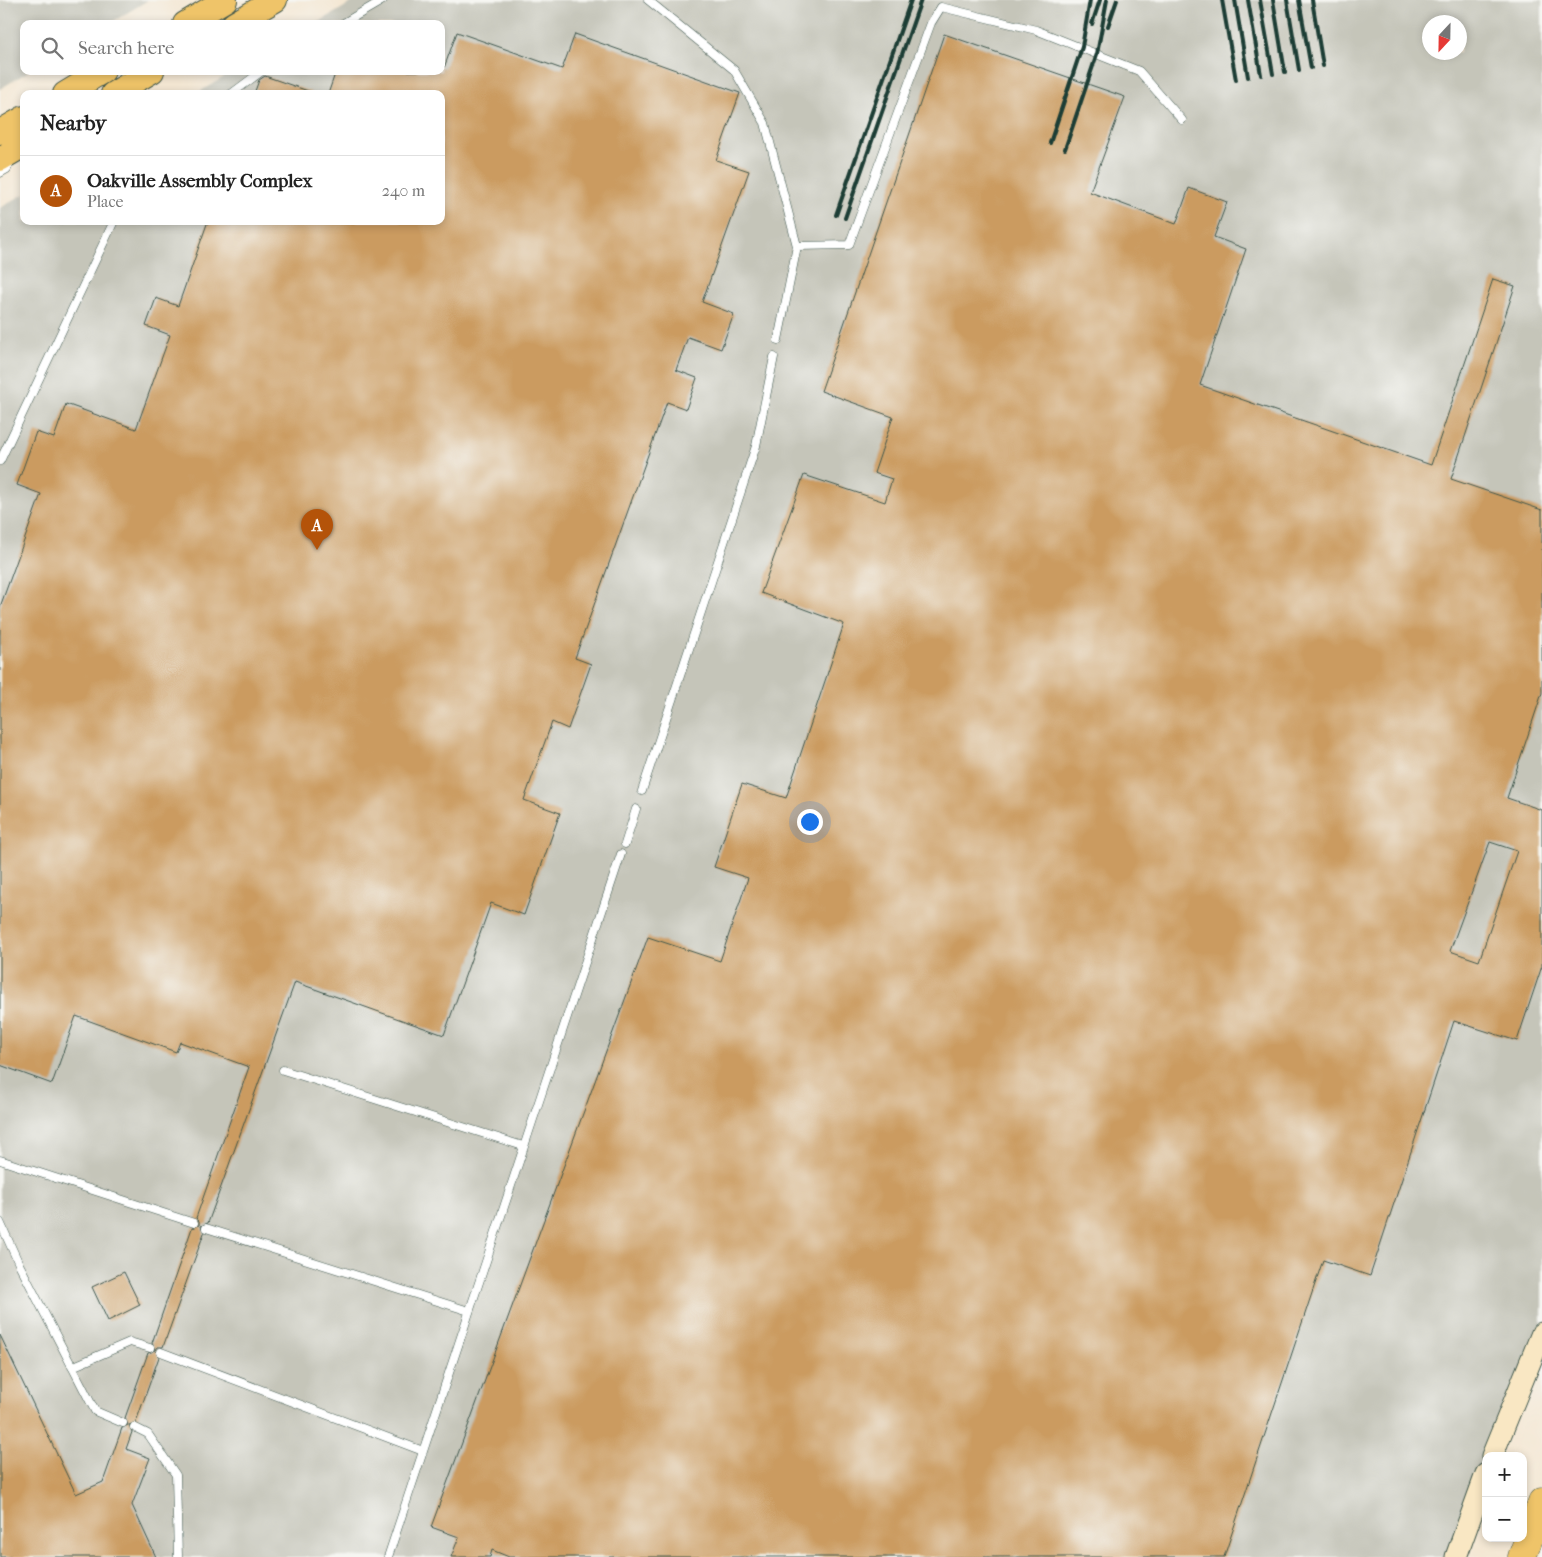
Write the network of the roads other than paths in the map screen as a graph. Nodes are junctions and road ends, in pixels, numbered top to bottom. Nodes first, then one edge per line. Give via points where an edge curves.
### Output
1 (225, 0) edge
2 (275, 0) edge
3 (382, 0) edge
4 (648, 0) edge
5 (192, 20) edge
6 (241, 20) edge
7 (349, 20) edge
8 (96, 75) edge
9 (145, 75) edge
10 (257, 75) edge
11 (72, 90) edge
12 (120, 90) edge
13 (236, 90) edge
14 (20, 120) edge
15 (1182, 120) dead end
16 (0, 132) edge
17 (14, 151) edge
18 (0, 173) edge
19 (112, 225) edge
20 (797, 246) junction
21 (778, 340) dead end
22 (774, 358) dead end
23 (0, 461) edge
24 (642, 791) dead end
25 (636, 809) dead end
26 (625, 844) dead end
27 (621, 854) dead end
28 (283, 1070) dead end
29 (523, 1146) junction
30 (0, 1160) edge
31 (0, 1222) edge
32 (194, 1223) dead end
33 (206, 1228) dead end
34 (469, 1311) junction
35 (1542, 1333) edge
36 (150, 1348) dead end
37 (161, 1352) dead end
38 (72, 1367) junction
39 (123, 1423) dead end
40 (134, 1427) dead end
41 (423, 1451) junction
42 (1494, 1452) edge
43 (1482, 1485) edge
44 (1542, 1502) edge
45 (178, 1557) edge
46 (388, 1557) edge
47 (1456, 1557) edge
48 (1522, 1557) edge

1 - 5 main road
2 - 6 main road
3 - 7 lane
4 - 20 lane via 734,70 765,123
8 - 11 main road
9 - 12 main road
10 - 13 lane
14 - 16 main road
15 - 20 lane via 1139,71 1036,30 941,7 931,23 849,245
17 - 18 lane via 7,169
19 - 23 lane
20 - 21 lane
22 - 24 lane via 756,446
25 - 26 lane
27 - 29 lane
28 - 29 lane
29 - 34 lane
30 - 32 lane
31 - 38 lane
33 - 34 lane
34 - 41 lane
35 - 42 street
36 - 38 lane via 130,1342
37 - 41 lane
38 - 39 lane via 94,1410
40 - 45 lane via 148,1434 176,1474
41 - 46 lane
43 - 47 street
44 - 48 highway

